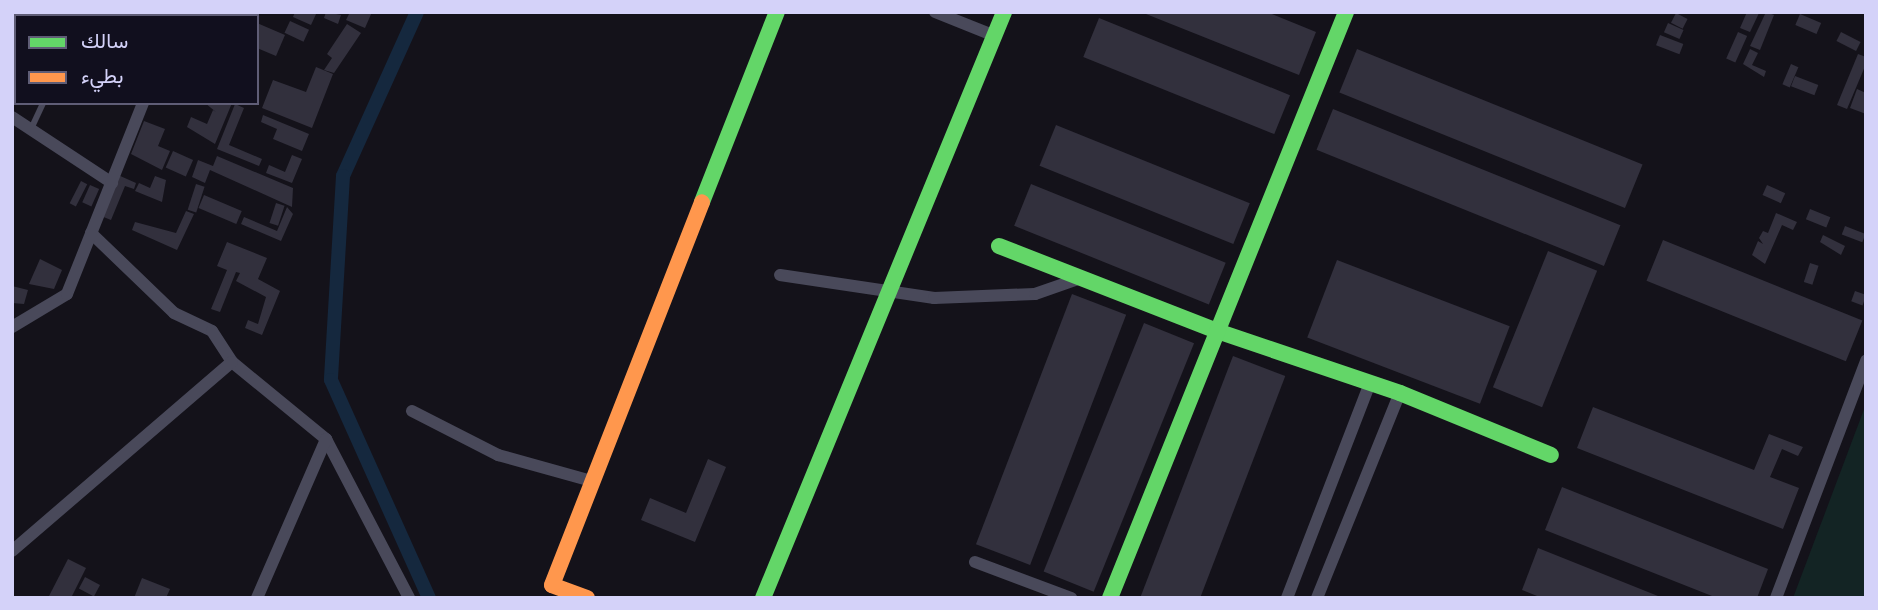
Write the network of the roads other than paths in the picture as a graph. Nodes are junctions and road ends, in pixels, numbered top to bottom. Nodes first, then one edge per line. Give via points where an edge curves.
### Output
1 (777, 12) edge
2 (935, 12) edge
3 (1004, 12) edge
4 (1346, 12) edge
5 (995, 36) junction
6 (42, 105) edge
7 (142, 105) edge
8 (12, 117) edge
9 (31, 130) junction
10 (112, 183) junction
11 (91, 233) junction
12 (999, 246) dead end
13 (780, 275) dead end
14 (1081, 278) junction
15 (889, 292) junction
16 (14, 322) edge
17 (1217, 331) junction
18 (1866, 361) edge
19 (232, 362) junction
20 (1369, 386) junction
21 (1400, 393) junction
22 (412, 411) dead end
23 (326, 439) junction
24 (1551, 456) dead end
25 (592, 481) junction
26 (12, 551) edge
27 (975, 562) dead end
28 (257, 598) edge
29 (409, 598) edge
30 (587, 598) edge
31 (763, 598) edge
32 (1071, 598) edge
33 (1110, 598) edge
34 (1287, 598) edge
35 (1317, 598) edge
36 (1776, 598) edge

1 - 25 street
2 - 5 street
3 - 5 street
4 - 17 street
5 - 15 street
6 - 9 lane
7 - 10 street
8 - 9 street
9 - 10 street
10 - 11 street
11 - 16 street via 67,294
11 - 19 street via 174,313 212,331
12 - 14 street
13 - 15 street
14 - 15 street via 1035,294 934,298
14 - 17 street
15 - 31 street
17 - 20 street
17 - 33 street
18 - 36 street
19 - 23 street
19 - 26 street
20 - 21 street
20 - 34 street
21 - 24 street
21 - 35 street
22 - 25 street via 498,455
23 - 28 street
23 - 29 street
25 - 30 street via 552,585
27 - 32 street

